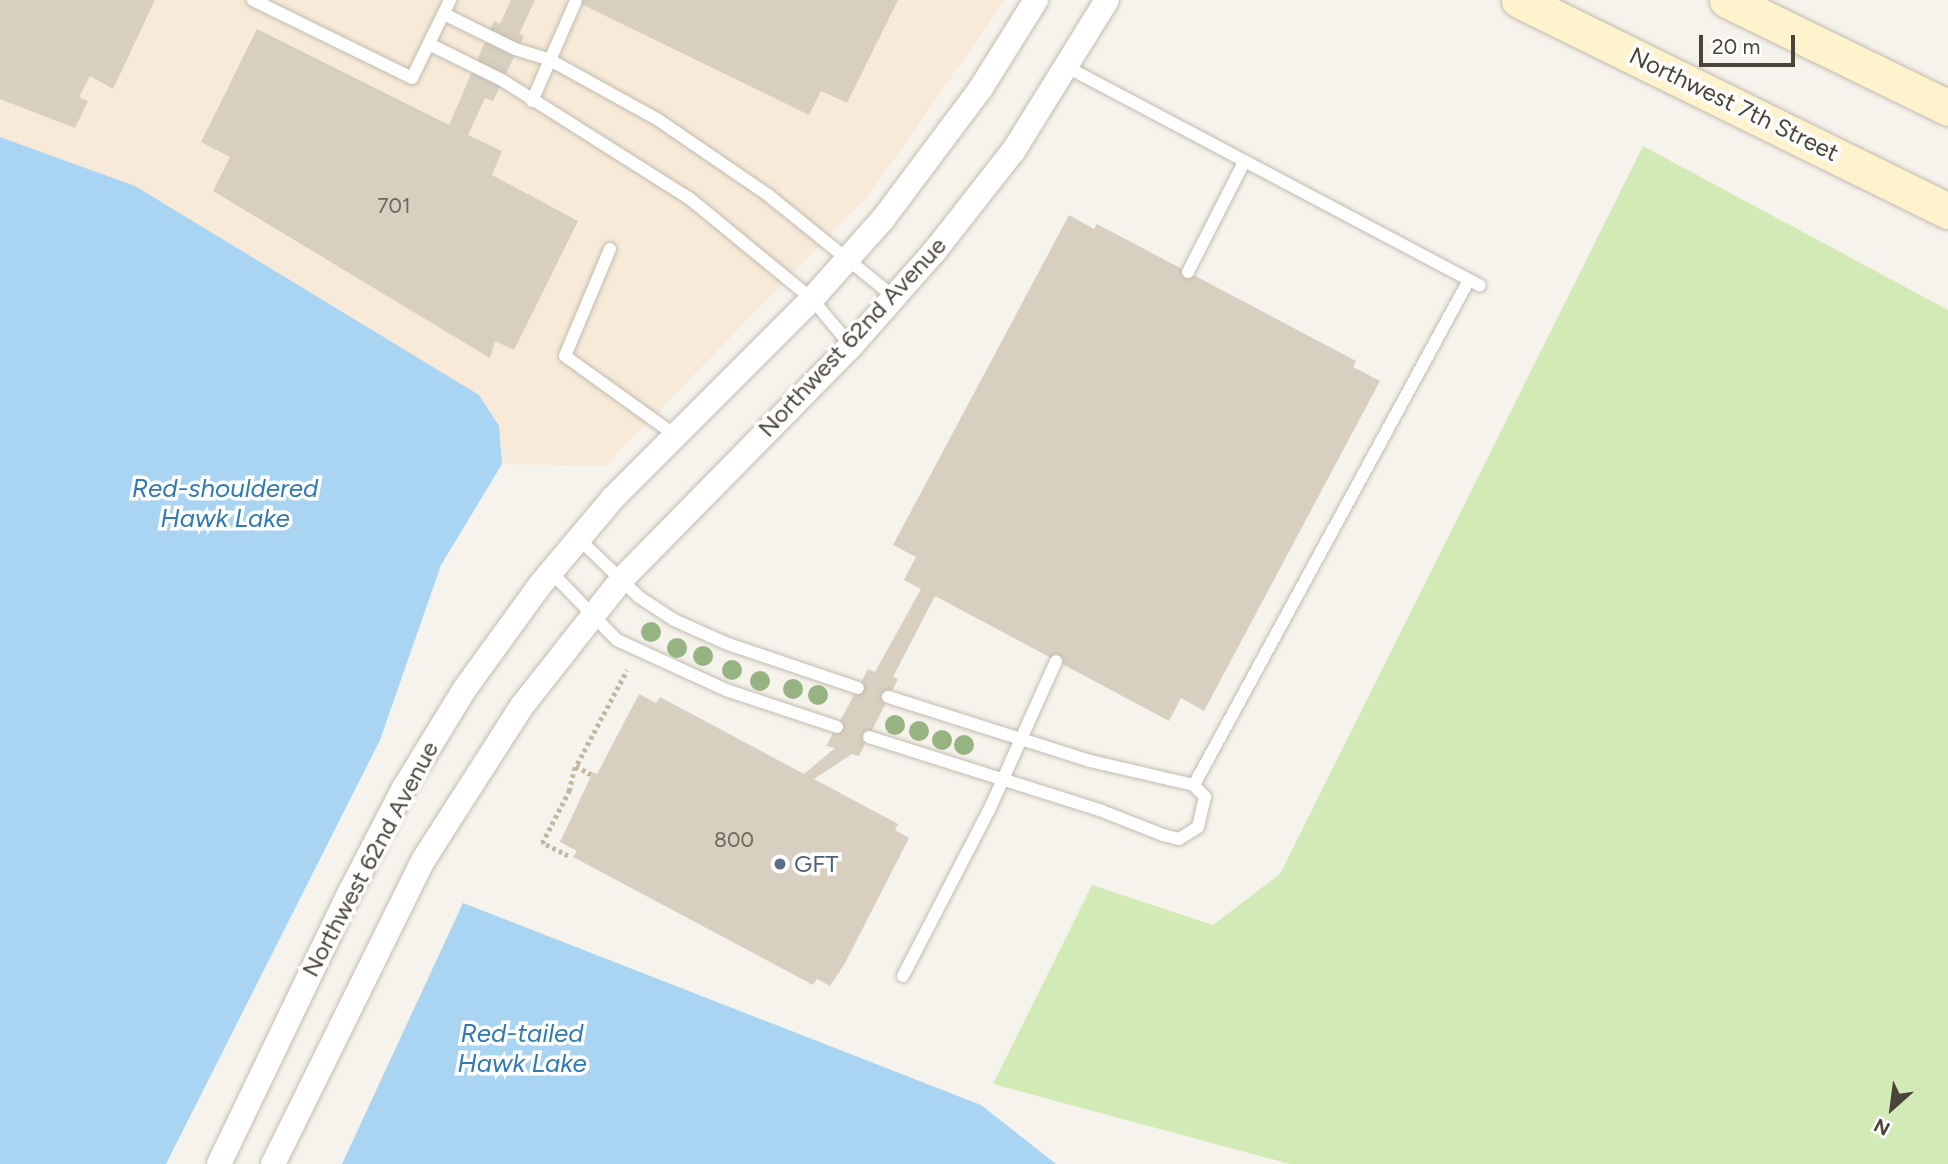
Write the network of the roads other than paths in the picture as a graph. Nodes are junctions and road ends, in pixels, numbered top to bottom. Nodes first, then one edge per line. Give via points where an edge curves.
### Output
1 (253, 0) edge
2 (450, 0) edge
3 (1036, 0) edge
4 (1107, 0) edge
5 (1519, 0) edge
6 (1727, 0) edge
7 (576, 1) edge
8 (444, 14) junction
9 (429, 44) junction
10 (550, 60) junction
11 (1067, 67) junction
12 (532, 100) junction
13 (1948, 108) edge
14 (1244, 162) junction
15 (1948, 211) edge
16 (610, 249) dead end
17 (850, 257) junction
18 (1188, 272) dead end
19 (895, 298) junction
20 (812, 299) junction
21 (851, 346) junction
22 (675, 435) junction
23 (579, 539) junction
24 (551, 572) junction
25 (622, 579) junction
26 (590, 615) junction
27 (1056, 660) dead end
28 (858, 688) dead end
29 (888, 697) dead end
30 (837, 727) dead end
31 (869, 737) dead end
32 (1021, 739) junction
33 (1003, 779) junction
34 (1194, 785) junction
35 (903, 976) dead end
36 (219, 1164) edge
37 (273, 1164) edge

1 - 9 lane via 412,78
2 - 8 lane
3 - 17 street, Northwest 62nd Avenue via 954,124
4 - 11 street, Northwest 62nd Avenue
5 - 15 main road, Northwest 7th Street
6 - 13 main road
7 - 10 lane
8 - 9 lane
8 - 10 lane via 515,49
9 - 12 lane
10 - 12 lane
10 - 17 lane via 717,158
11 - 14 lane
11 - 19 street, Northwest 62nd Avenue via 1014,150
12 - 20 lane via 690,198
14 - 18 lane
14 - 34 lane via 1475,283
16 - 22 lane via 565,356
17 - 19 lane
17 - 20 street, Northwest 62nd Avenue
19 - 21 street, Northwest 62nd Avenue
20 - 21 lane
20 - 22 street, Northwest 62nd Avenue
21 - 25 street, Northwest 62nd Avenue
22 - 23 street, Northwest 62nd Avenue
23 - 24 street, Northwest 62nd Avenue
23 - 25 lane
24 - 26 lane
24 - 36 street, Northwest 62nd Avenue via 464,690 404,788
25 - 26 street, Northwest 62nd Avenue
25 - 28 lane via 660,612 708,636
26 - 30 lane via 618,640 684,673
26 - 37 street, Northwest 62nd Avenue via 487,757 424,859
27 - 32 lane
29 - 32 lane
31 - 33 lane
32 - 33 lane
32 - 34 lane
33 - 34 lane via 1179,839 1198,827 1204,807 1205,797
33 - 35 lane

